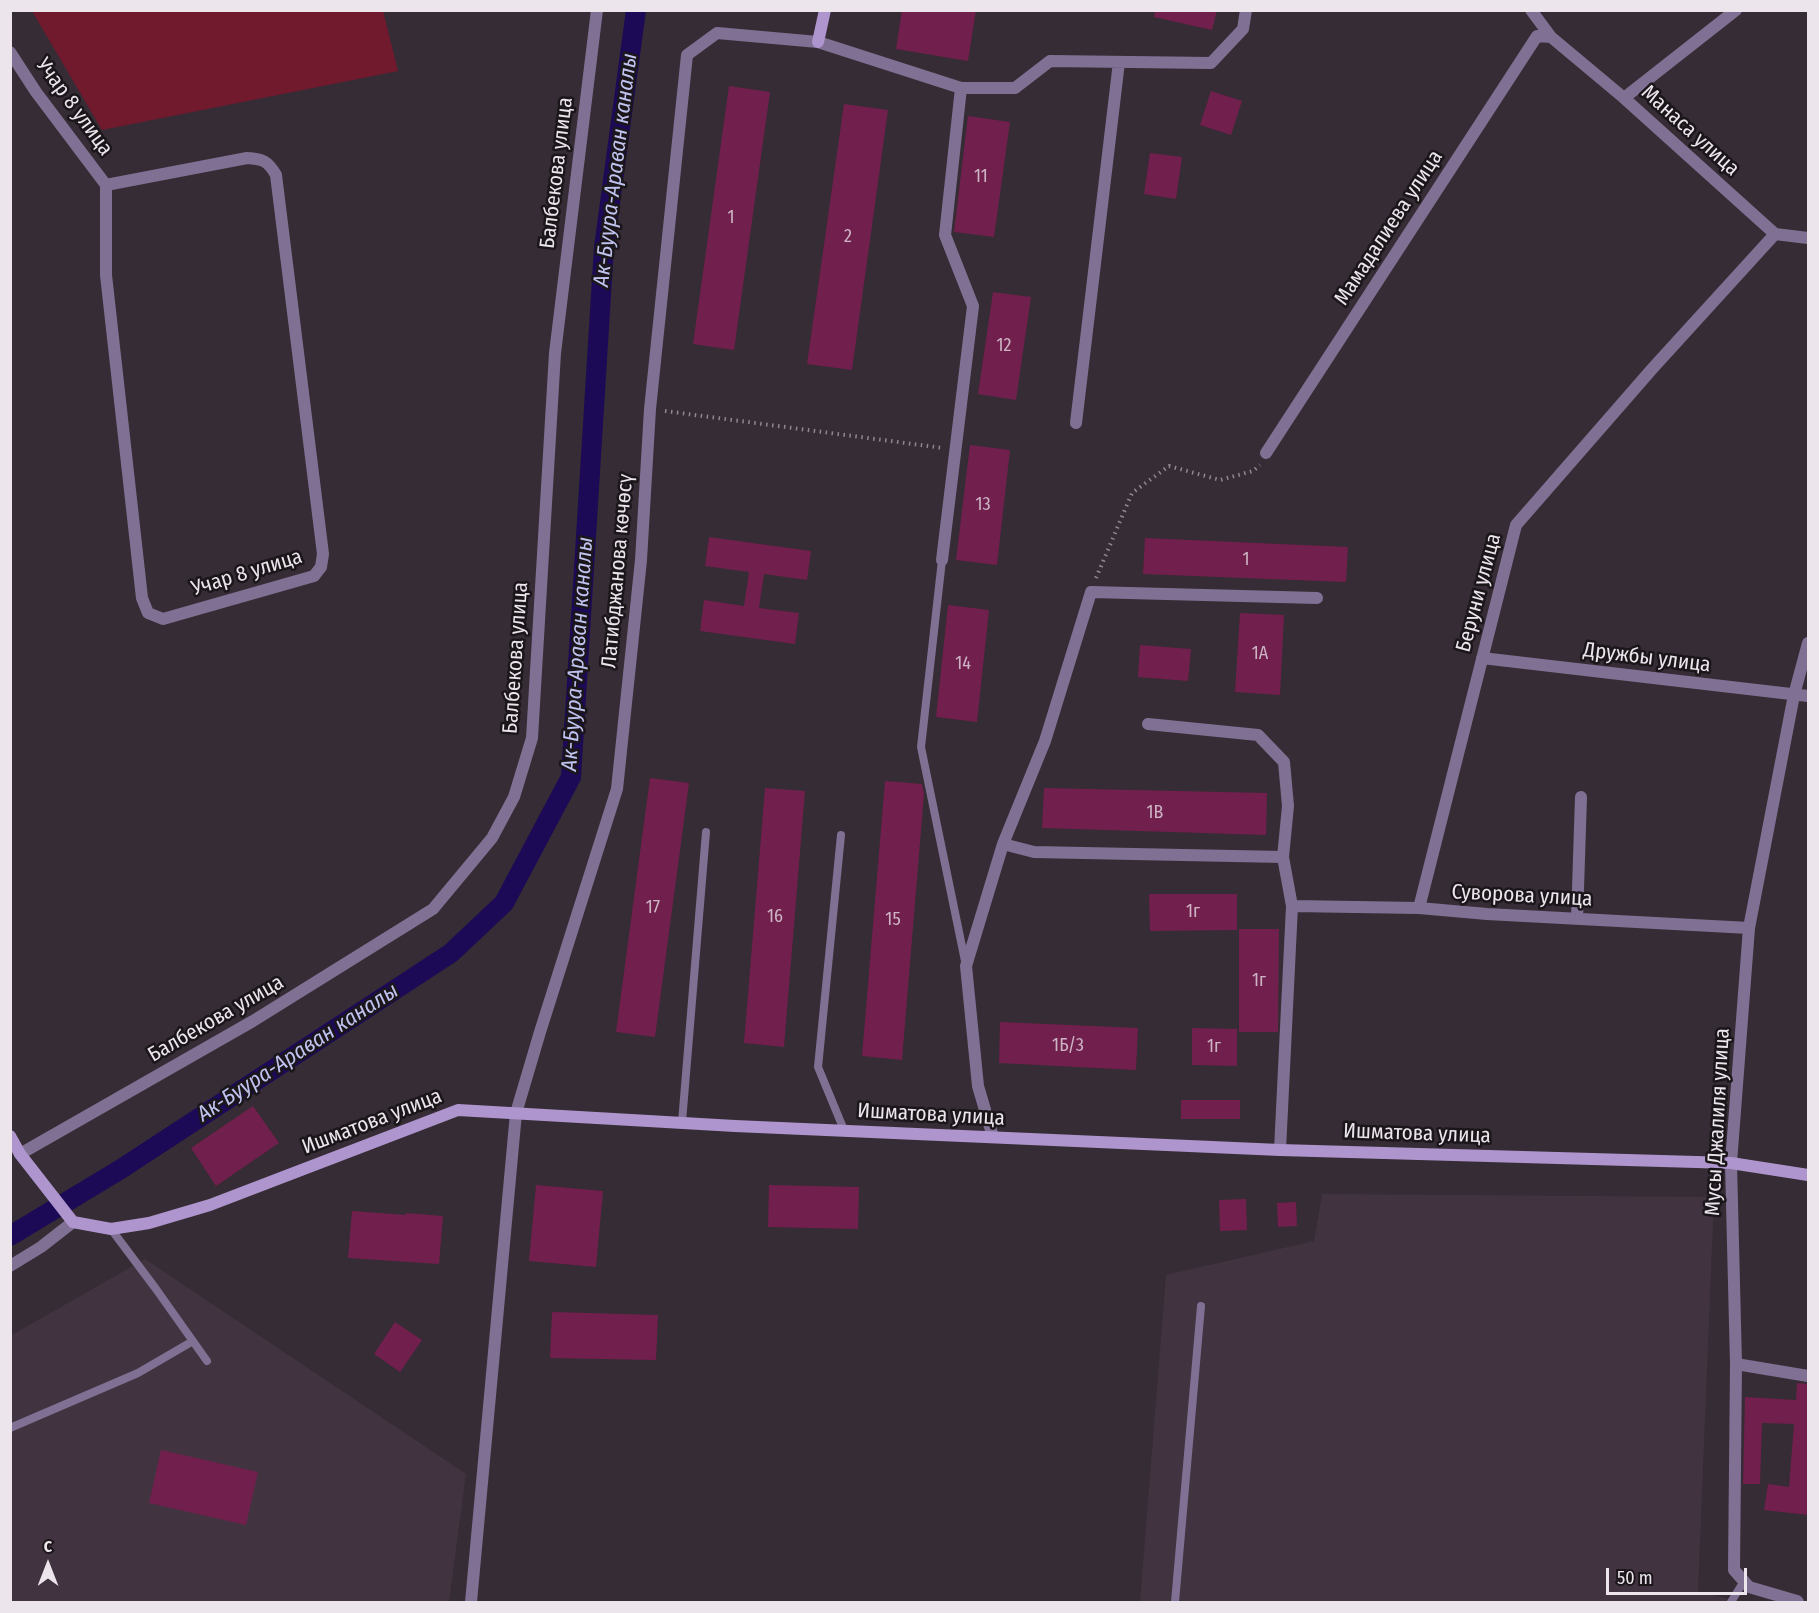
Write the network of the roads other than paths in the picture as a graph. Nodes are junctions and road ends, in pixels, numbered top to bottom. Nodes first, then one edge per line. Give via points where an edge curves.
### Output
1 (597, 10) edge
2 (825, 10) edge
3 (1246, 10) edge
4 (1531, 10) edge
5 (1736, 10) edge
6 (1551, 37) junction
7 (818, 42) junction
8 (10, 52) edge
9 (1119, 62) junction
10 (962, 88) junction
11 (1624, 98) junction
12 (106, 184) junction
13 (1775, 234) junction
14 (1809, 238) edge
15 (1076, 423) dead end
16 (1266, 453) road end
17 (942, 560) joint
18 (1317, 598) dead end
19 (1809, 643) edge
20 (1482, 658) junction
21 (1794, 695) junction
22 (1809, 696) edge
23 (1148, 724) dead end
24 (1581, 797) dead end
25 (706, 832) dead end
26 (842, 835) dead end
27 (1003, 844) junction
28 (1282, 857) junction
29 (1292, 906) junction
30 (1419, 908) junction
31 (1577, 919) junction
32 (1749, 928) junction
33 (966, 966) junction
34 (516, 1113) junction
35 (682, 1122) junction
36 (844, 1130) junction
37 (11, 1136) edge
38 (993, 1137) junction
39 (1280, 1150) junction
40 (20, 1154) junction
41 (1731, 1163) junction
42 (1809, 1175) edge
43 (73, 1222) junction
44 (111, 1229) junction
45 (10, 1266) edge
46 (1201, 1306) dead end
47 (193, 1341) junction
48 (207, 1361) dead end
49 (1736, 1364) junction
50 (1809, 1376) edge
51 (10, 1428) edge
52 (1744, 1581) junction
53 (471, 1602) edge
54 (1175, 1602) edge
55 (1731, 1602) edge
56 (1800, 1602) edge

1 - 40 street, Балбекова улица via 555,353 532,738 514,797 492,838 433,909 254,1021
2 - 7 main road
3 - 9 street via 1243,29 1211,63
4 - 6 street, Манаса улица
5 - 11 street
6 - 11 street, Манаса улица
6 - 16 street, Мамадалиева улица via 1537,36
7 - 10 street
7 - 34 street, Латибджанова көчөсү via 717,33 687,55 650,409 641,560 617,789
8 - 12 street, Учар 8 улица
9 - 10 street via 1050,61 1015,88
9 - 15 street
10 - 17 street via 945,235 973,306
11 - 13 street, Манаса улица
12 - 12 street, Учар 8 улица via 247,158 261,159 271,166 276,176 323,554 321,567 314,576 163,619 148,613 142,598 106,275
13 - 14 street
13 - 20 street, Беруни улица via 1516,525
17 - 33 lane via 921,747
18 - 27 street via 1091,592 1045,741
19 - 21 street, Мусы Джалиля улица
20 - 21 street, Дружбы улица
20 - 30 street, Беруни улица
21 - 22 street, Дружбы улица
21 - 32 street, Мусы Джалиля улица
23 - 28 street via 1258,735 1284,762 1288,806
24 - 31 street
25 - 35 lane
26 - 36 lane via 818,1067
27 - 28 street via 1034,852
27 - 33 street
28 - 29 street
29 - 30 street, Суворова улица
29 - 39 street
30 - 31 street, Суворова улица
31 - 32 street, Суворова улица
32 - 41 street, Мусы Джалиля улица
33 - 38 street via 978,1086
34 - 35 main road, Ишматова улица
34 - 44 main road, Ишматова улица via 458,1110 210,1205 149,1223
34 - 53 street, Латибджанова көчөсү
35 - 36 main road, Ишматова улица
36 - 38 main road, Ишматова улица
37 - 40 main road
38 - 39 main road, Ишматова улица
39 - 41 main road, Ишматова улица
40 - 43 main road
41 - 42 main road, Ишматова улица
41 - 49 street, Мусы Джалиля улица
43 - 44 main road, Ишматова улица
43 - 45 street
44 - 47 lane
46 - 54 lane
47 - 48 lane
47 - 51 lane via 138,1373
49 - 50 street
49 - 52 street, Мусы Джалиля улица via 1734,1570
52 - 55 lane
52 - 56 street via 1749,1587

